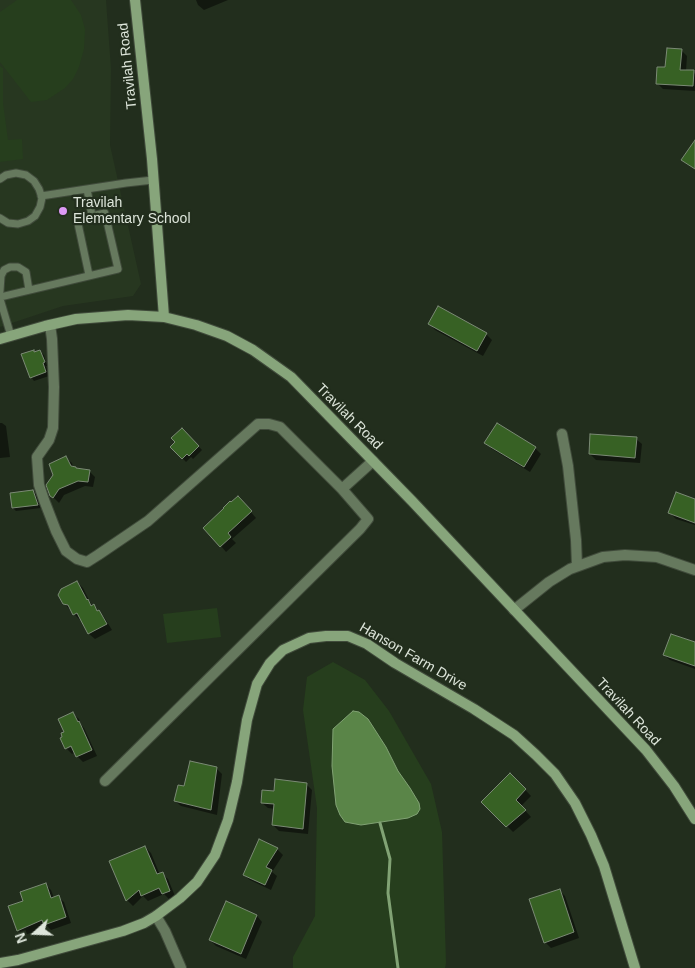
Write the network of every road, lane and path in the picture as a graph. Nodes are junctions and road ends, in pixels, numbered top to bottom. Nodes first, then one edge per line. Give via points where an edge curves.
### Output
1 (134, 0) edge
2 (0, 179) edge
3 (153, 180) junction
4 (87, 189) junction
5 (41, 196) junction
6 (92, 216) junction
7 (0, 218) edge
8 (89, 276) junction
9 (29, 290) junction
10 (0, 292) edge
11 (0, 298) edge
12 (2, 311) edge
13 (164, 317) junction
14 (50, 325) junction
15 (11, 336) junction
16 (0, 340) edge
17 (562, 434) dead end
18 (373, 461) junction
19 (342, 489) junction
20 (577, 566) junction
21 (695, 570) edge
22 (514, 610) junction
23 (105, 781) dead end
24 (695, 820) edge
25 (156, 916) junction
26 (0, 963) edge
27 (181, 968) edge
28 (634, 968) edge

1 - 3 main road, Travilah Road
2 - 5 lane via 16,173 26,175 40,189
3 - 4 lane
3 - 13 main road, Travilah Road
4 - 5 lane
4 - 6 lane
5 - 7 lane via 40,208 28,222 8,223
6 - 8 lane via 78,219
6 - 8 lane via 105,213 118,269
8 - 9 lane
9 - 10 lane via 26,272 18,266 4,270
9 - 11 lane
11 - 12 lane
12 - 15 lane
13 - 14 main road via 128,315 76,319
13 - 18 main road, Travilah Road via 227,336 253,350 291,378
14 - 15 main road
14 - 19 street via 53,428 37,457 39,485 66,551 77,559 87,562 98,556 148,520 258,424 280,427
15 - 16 main road
17 - 20 street
18 - 19 street
18 - 22 main road, Travilah Road
19 - 23 street via 368,519 360,530
20 - 21 street via 603,557 625,555 657,558
20 - 22 street via 549,582
22 - 24 main road, Travilah Road via 646,750
25 - 26 main road, Hanson Farm Drive via 122,931
25 - 27 street
25 - 28 main road, Hanson Farm Drive via 197,882 215,855 228,820 257,684 270,663 283,650 309,638 348,636 367,644 514,735 555,774 575,803 604,866

